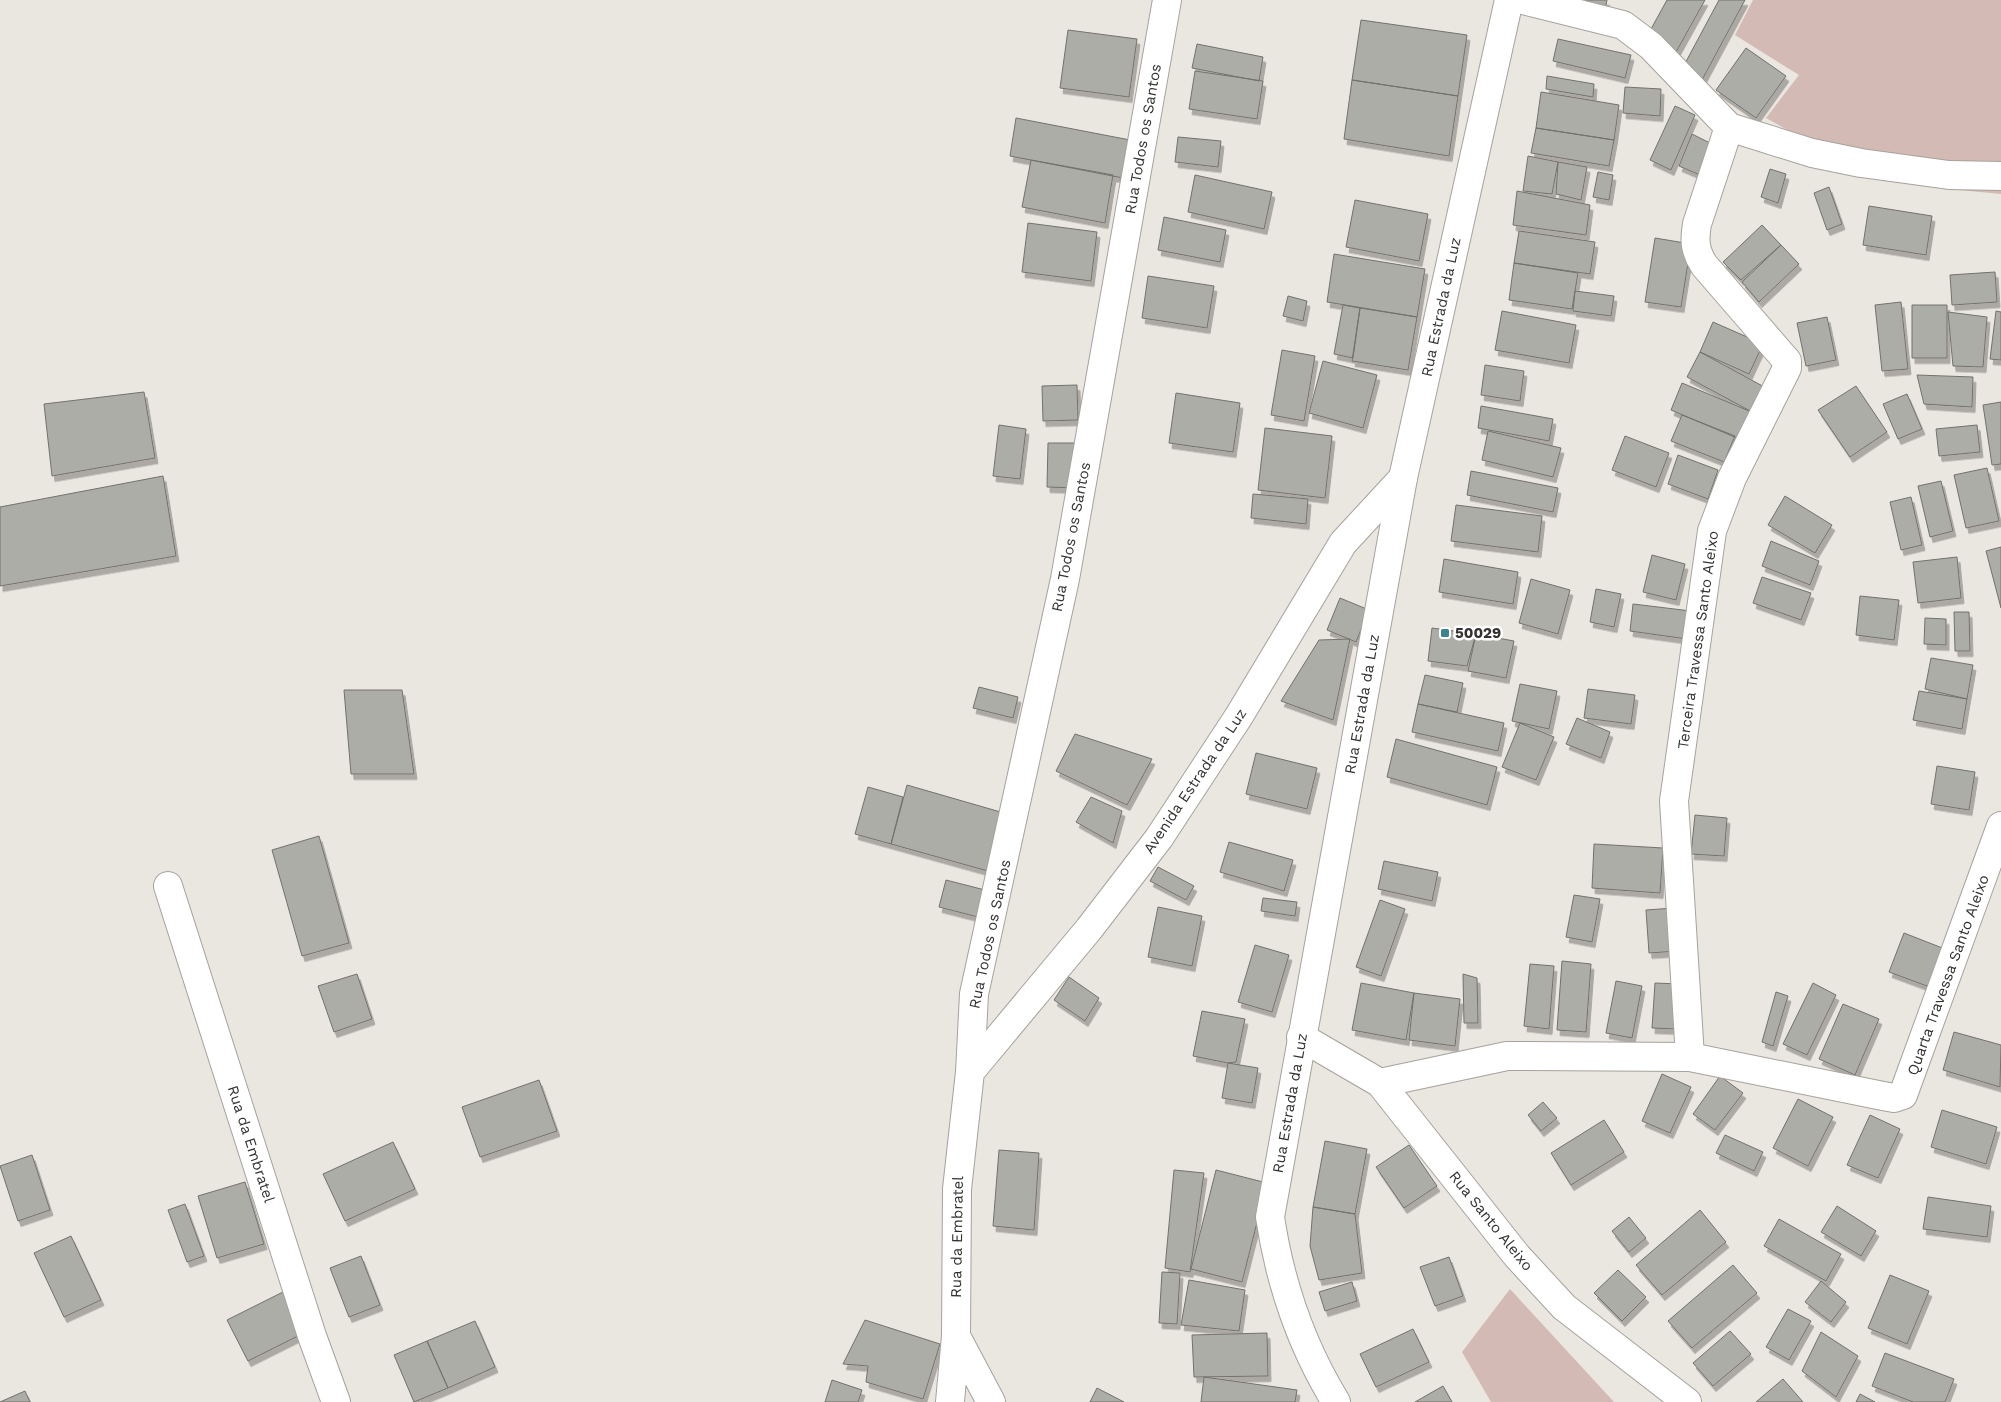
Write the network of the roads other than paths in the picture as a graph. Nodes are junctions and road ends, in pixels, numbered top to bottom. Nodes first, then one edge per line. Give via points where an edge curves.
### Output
1 (1167, 0) edge
2 (1509, 0) edge
3 (1523, 0) edge
4 (1729, 127) junction
5 (2001, 176) edge
6 (1403, 478) junction
7 (2001, 826) edge
8 (168, 886) dead end
9 (1301, 1037) junction
10 (1690, 1057) junction
11 (970, 1072) junction
12 (1380, 1083) junction
13 (956, 1336) junction
14 (336, 1402) edge
15 (950, 1402) edge
16 (991, 1402) edge
17 (1336, 1402) edge
18 (1686, 1402) edge

1 - 11 street, Rua Todos os Santos via 1065,579 974,994
2 - 6 street, Rua Estrada da Luz
3 - 4 street via 1630,29 1651,46
4 - 5 street via 1812,153 1861,163 1949,175
4 - 10 street, Terceira Travessa Santo Aleixo via 1694,241 1704,265 1788,361 1732,478 1712,531 1674,801
6 - 9 street, Rua Estrada da Luz
6 - 11 street, Avenida Estrada da Luz via 1343,543 1239,716 1159,838 1089,929
7 - 10 street, Quarta Travessa Santo Aleixo via 1903,1095 1888,1097
8 - 14 street, Rua da Embratel
9 - 12 street, Rua Santo Aleixo
9 - 17 street, Rua Estrada da Luz via 1270,1217 1277,1263 1292,1312
10 - 12 street via 1507,1056
11 - 13 street, Rua da Embratel via 957,1189
12 - 18 street, Rua Santo Aleixo via 1517,1256 1564,1306
13 - 15 street, Rua da Embratel
13 - 16 street

